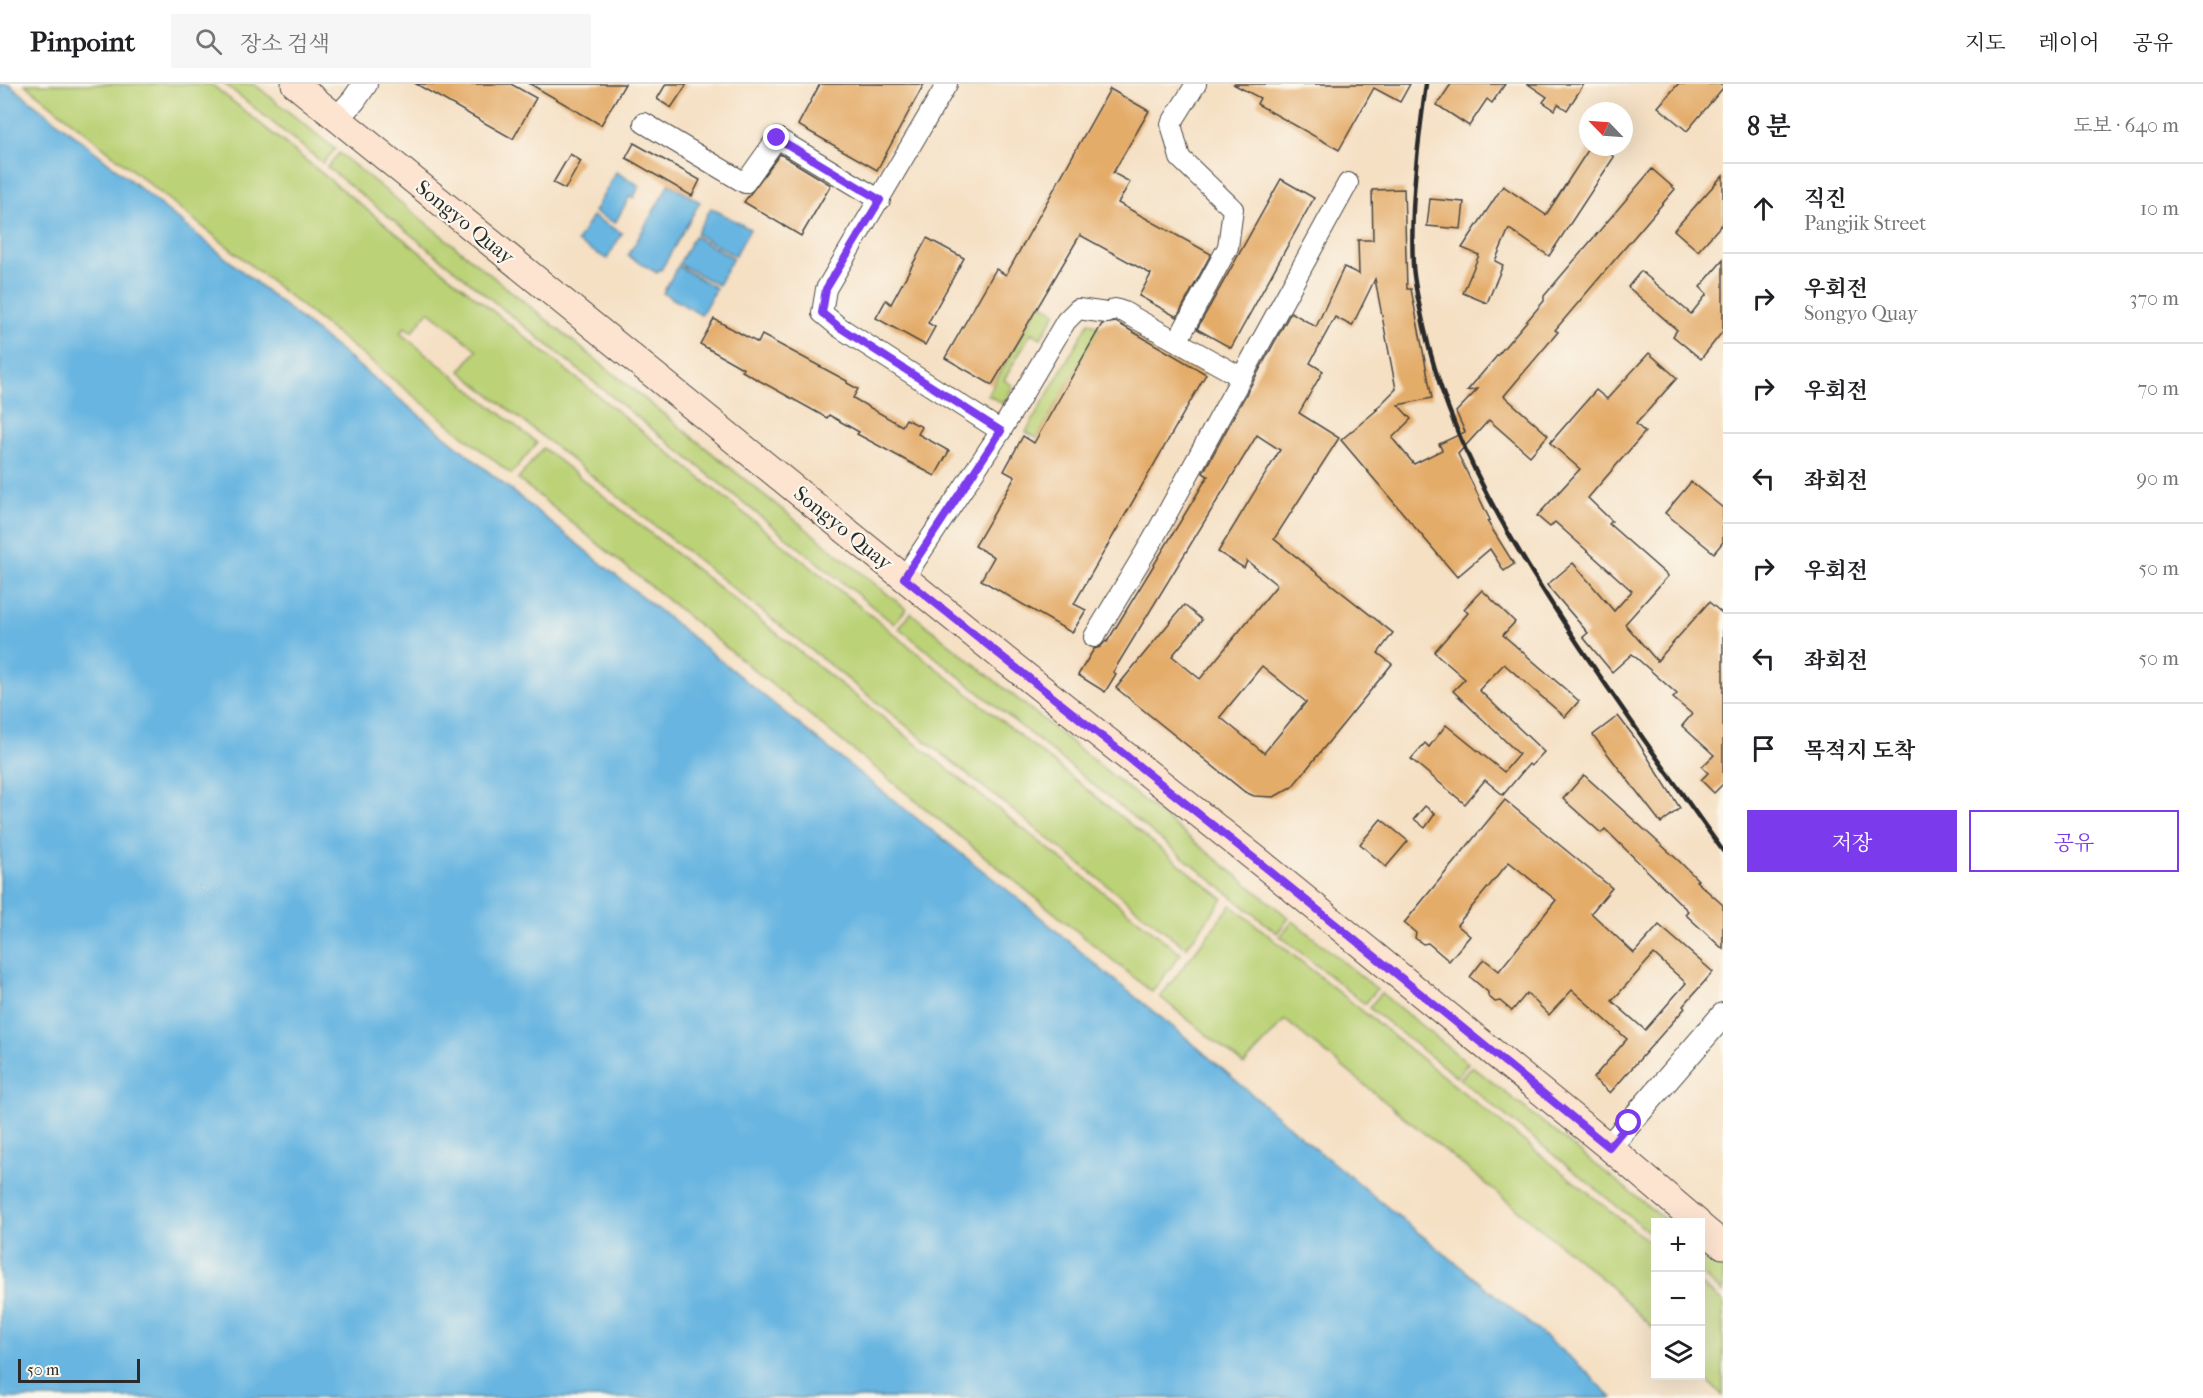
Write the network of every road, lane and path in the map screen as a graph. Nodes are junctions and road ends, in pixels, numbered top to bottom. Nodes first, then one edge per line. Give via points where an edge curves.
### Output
1 (295, 84) edge
2 (365, 84) edge
3 (947, 84) edge
4 (1196, 84) edge
5 (337, 118) junction
6 (644, 123) dead end
7 (1348, 183) dead end
8 (880, 200) junction
9 (1178, 340) junction
10 (1241, 376) junction
11 (1001, 431) junction
12 (904, 578) junction
13 (1094, 637) dead end
14 (1723, 1015) edge
15 (1609, 1147) junction
16 (1692, 1218) edge
17 (1705, 1229) edge
18 (1723, 1245) edge

1 - 5 main road, Songyo Quay
2 - 5 street
3 - 8 street
4 - 9 street via 1171,124 1180,158 1233,209 1228,247
5 - 12 main road, Songyo Quay
6 - 8 street via 745,183 777,138
7 - 10 street
8 - 11 street via 826,289 822,313
9 - 10 street
9 - 11 street via 1115,309 1107,313 1078,309 1066,321
10 - 13 street via 1152,541
11 - 12 street
12 - 15 main road, Songyo Quay
14 - 15 street
15 - 16 main road, Songyo Quay
17 - 18 main road

